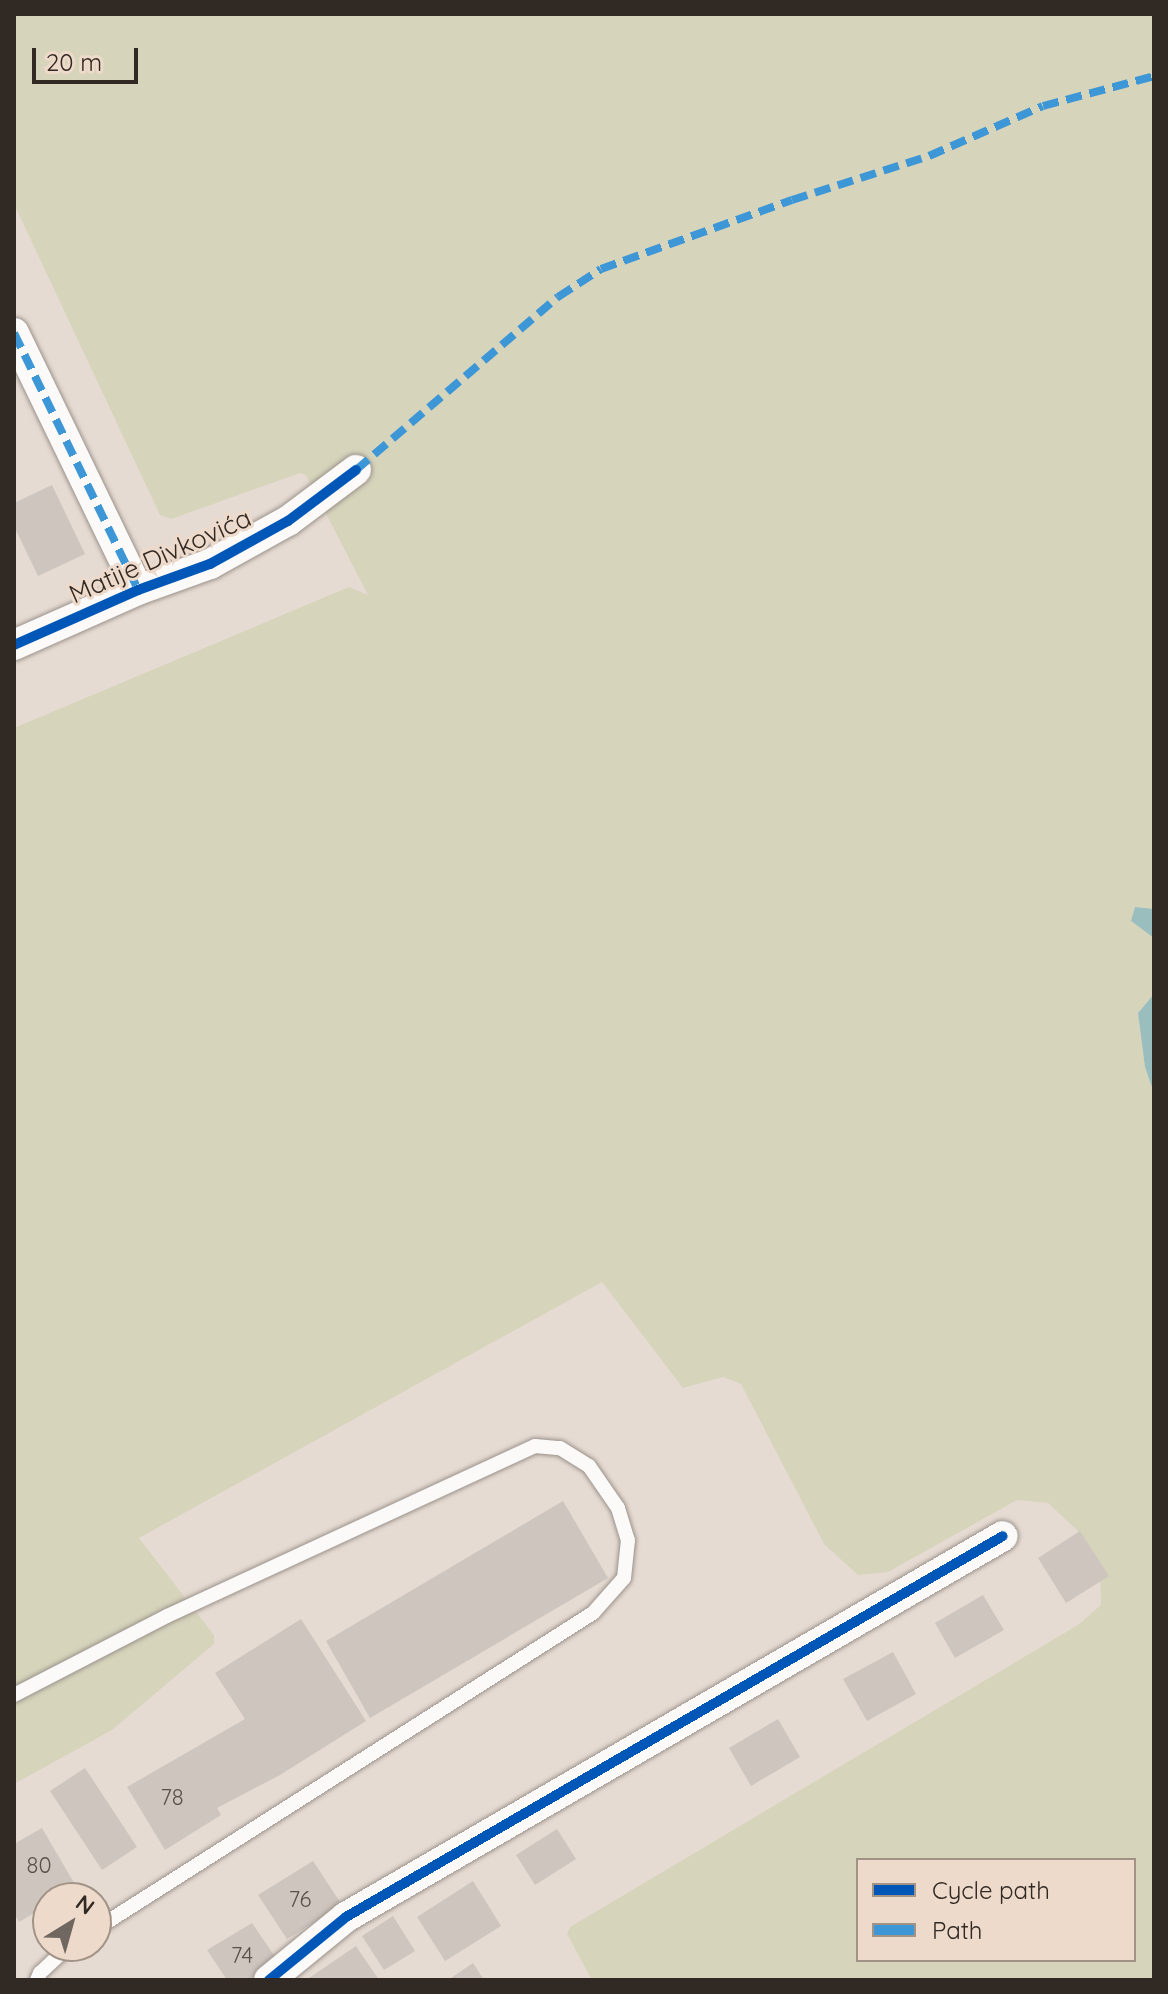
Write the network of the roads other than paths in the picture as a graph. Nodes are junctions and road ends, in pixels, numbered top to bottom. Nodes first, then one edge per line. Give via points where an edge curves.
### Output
1 (14, 333) edge
2 (356, 470) dead end
3 (138, 590) junction
4 (14, 645) edge
5 (1003, 1536) dead end
6 (14, 1695) edge
7 (112, 1919) edge
8 (52, 1962) edge
9 (37, 1980) edge
10 (269, 1980) edge

1 - 3 street
2 - 3 street, Matije Divkovića via 288,521 210,564
3 - 4 street, Matije Divkovića
5 - 10 street via 346,1917
6 - 7 lane via 167,1616 535,1446 560,1448 589,1466 618,1508 628,1540 624,1578 593,1613
8 - 9 lane

